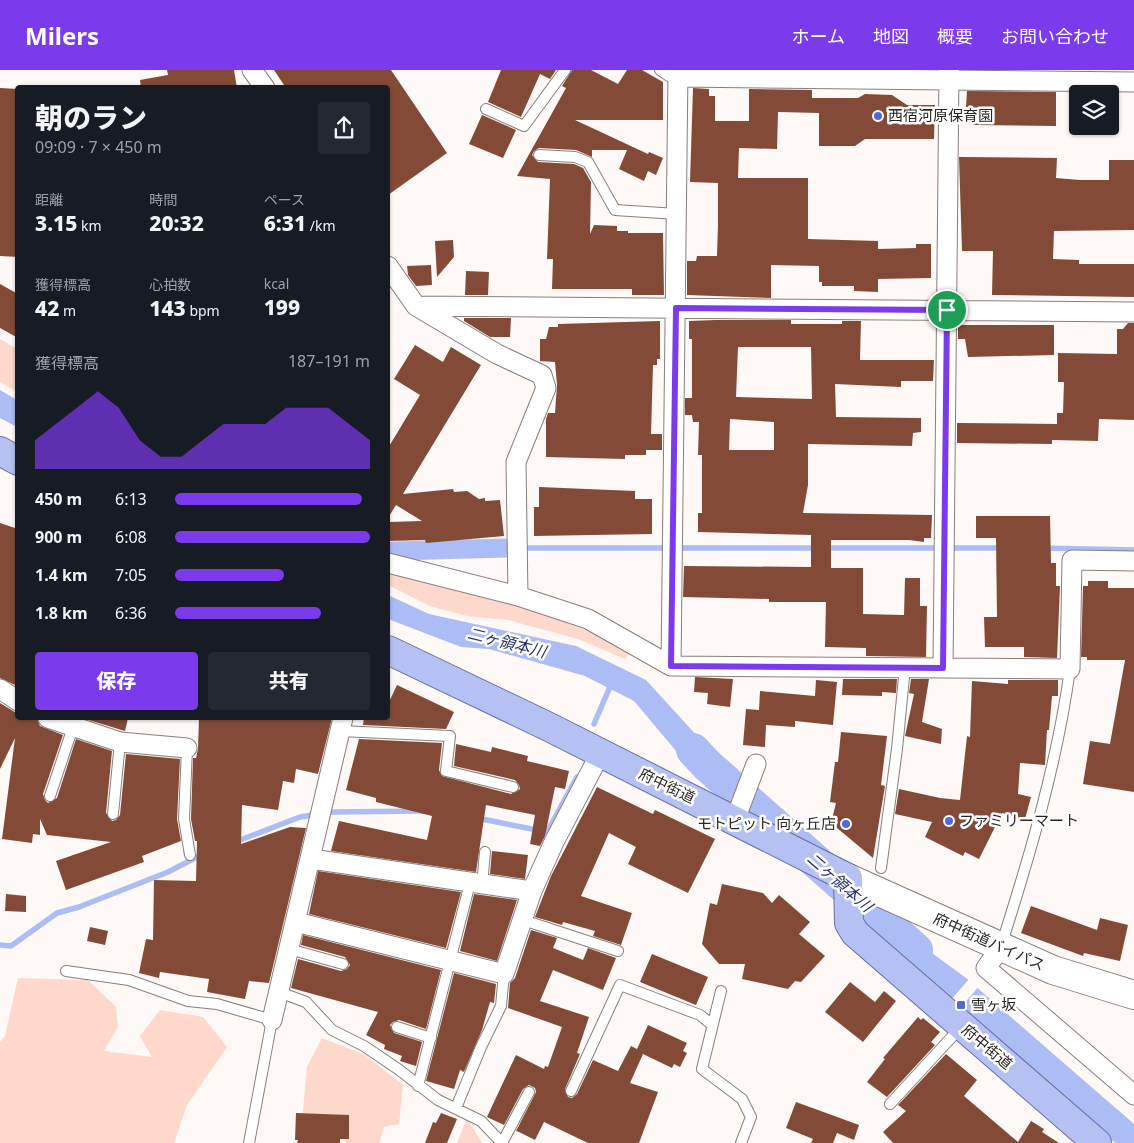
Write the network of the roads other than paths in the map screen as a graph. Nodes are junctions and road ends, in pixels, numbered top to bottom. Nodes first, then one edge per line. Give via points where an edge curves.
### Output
1 (252, 70) edge
2 (565, 70) edge
3 (674, 75) edge
4 (948, 75) edge
5 (1134, 82) edge
6 (263, 85) edge
7 (486, 109) dead end
8 (539, 155) dead end
9 (677, 214) junction
10 (390, 269) edge
11 (416, 306) junction
12 (676, 308) junction
13 (947, 310) junction
14 (1134, 312) edge
15 (0, 451) edge
16 (15, 459) edge
17 (1134, 561) edge
18 (390, 564) edge
19 (518, 596) junction
20 (390, 651) edge
21 (671, 666) junction
22 (905, 667) junction
23 (943, 668) junction
24 (1070, 669) junction
25 (0, 689) edge
26 (15, 699) edge
27 (54, 720) edge
28 (342, 724) edge
29 (73, 726) junction
30 (120, 742) junction
31 (187, 748) joint
32 (600, 754) junction
33 (756, 764) dead end
34 (513, 787) dead end
35 (50, 796) dead end
36 (113, 814) dead end
37 (736, 819) junction
38 (485, 852) dead end
39 (190, 855) dead end
40 (310, 860) junction
41 (881, 868) dead end
42 (848, 878) junction
43 (476, 884) junction
44 (532, 891) junction
45 (523, 920) junction
46 (296, 922) junction
47 (1001, 947) junction
48 (289, 950) junction
49 (618, 951) dead end
50 (451, 960) junction
51 (343, 964) dead end
52 (66, 971) dead end
53 (504, 974) junction
54 (721, 991) dead end
55 (279, 992) junction
56 (1134, 995) edge
57 (272, 1020) junction
58 (712, 1025) junction
59 (962, 1026) junction
60 (397, 1027) dead end
61 (431, 1038) junction
62 (418, 1086) junction
63 (571, 1091) dead end
64 (529, 1092) dead end
65 (1134, 1095) edge
66 (890, 1104) dead end
67 (456, 1108) junction
68 (249, 1143) edge
69 (502, 1143) edge
70 (741, 1143) edge
71 (1097, 1143) edge

1 - 6 street
2 - 7 lane via 524,126
3 - 4 street
3 - 9 street
4 - 5 street
4 - 13 street
8 - 9 lane via 575,157 588,162 615,210
9 - 12 street
10 - 11 street
11 - 12 street
11 - 19 street via 497,354 542,375 546,388 516,462
12 - 13 street
12 - 21 street
13 - 14 street
13 - 23 street
15 - 16 main road
17 - 24 street via 1072,560
18 - 19 street
19 - 21 street via 588,619
20 - 32 main road, 府中街道
21 - 22 street
22 - 23 street
22 - 41 lane
23 - 24 street
24 - 47 lane via 1063,722 1046,793
25 - 26 street
27 - 29 street
28 - 34 lane via 450,736 446,771
28 - 40 street
29 - 30 street
29 - 35 lane
30 - 31 street
30 - 36 lane
31 - 39 lane via 184,819
32 - 37 main road, 府中街道
32 - 44 street
33 - 37 street
37 - 42 main road, 府中街道
38 - 43 lane
40 - 43 street
40 - 46 street
42 - 47 street, 府中街道バイパス
42 - 59 main road, 府中街道 via 847,911 849,923 856,933
43 - 44 street
43 - 50 lane
44 - 45 street
45 - 49 lane
45 - 53 street
46 - 48 street
46 - 50 street
47 - 56 street, 府中街道バイパス via 1053,970
47 - 65 street via 986,968
48 - 51 lane
48 - 55 street
50 - 53 street
50 - 61 lane
52 - 57 lane via 130,980 188,1001 217,1004
53 - 67 lane via 501,1006 480,1047
54 - 58 lane
55 - 57 street
55 - 62 lane via 306,1002 332,1030 364,1046
57 - 68 lane
58 - 63 lane via 700,1016 620,985
58 - 70 lane via 702,1069 742,1099 751,1117
59 - 66 lane
59 - 71 main road, 府中街道
60 - 61 lane
61 - 62 lane
62 - 67 lane
64 - 69 lane
67 - 69 lane via 481,1120

